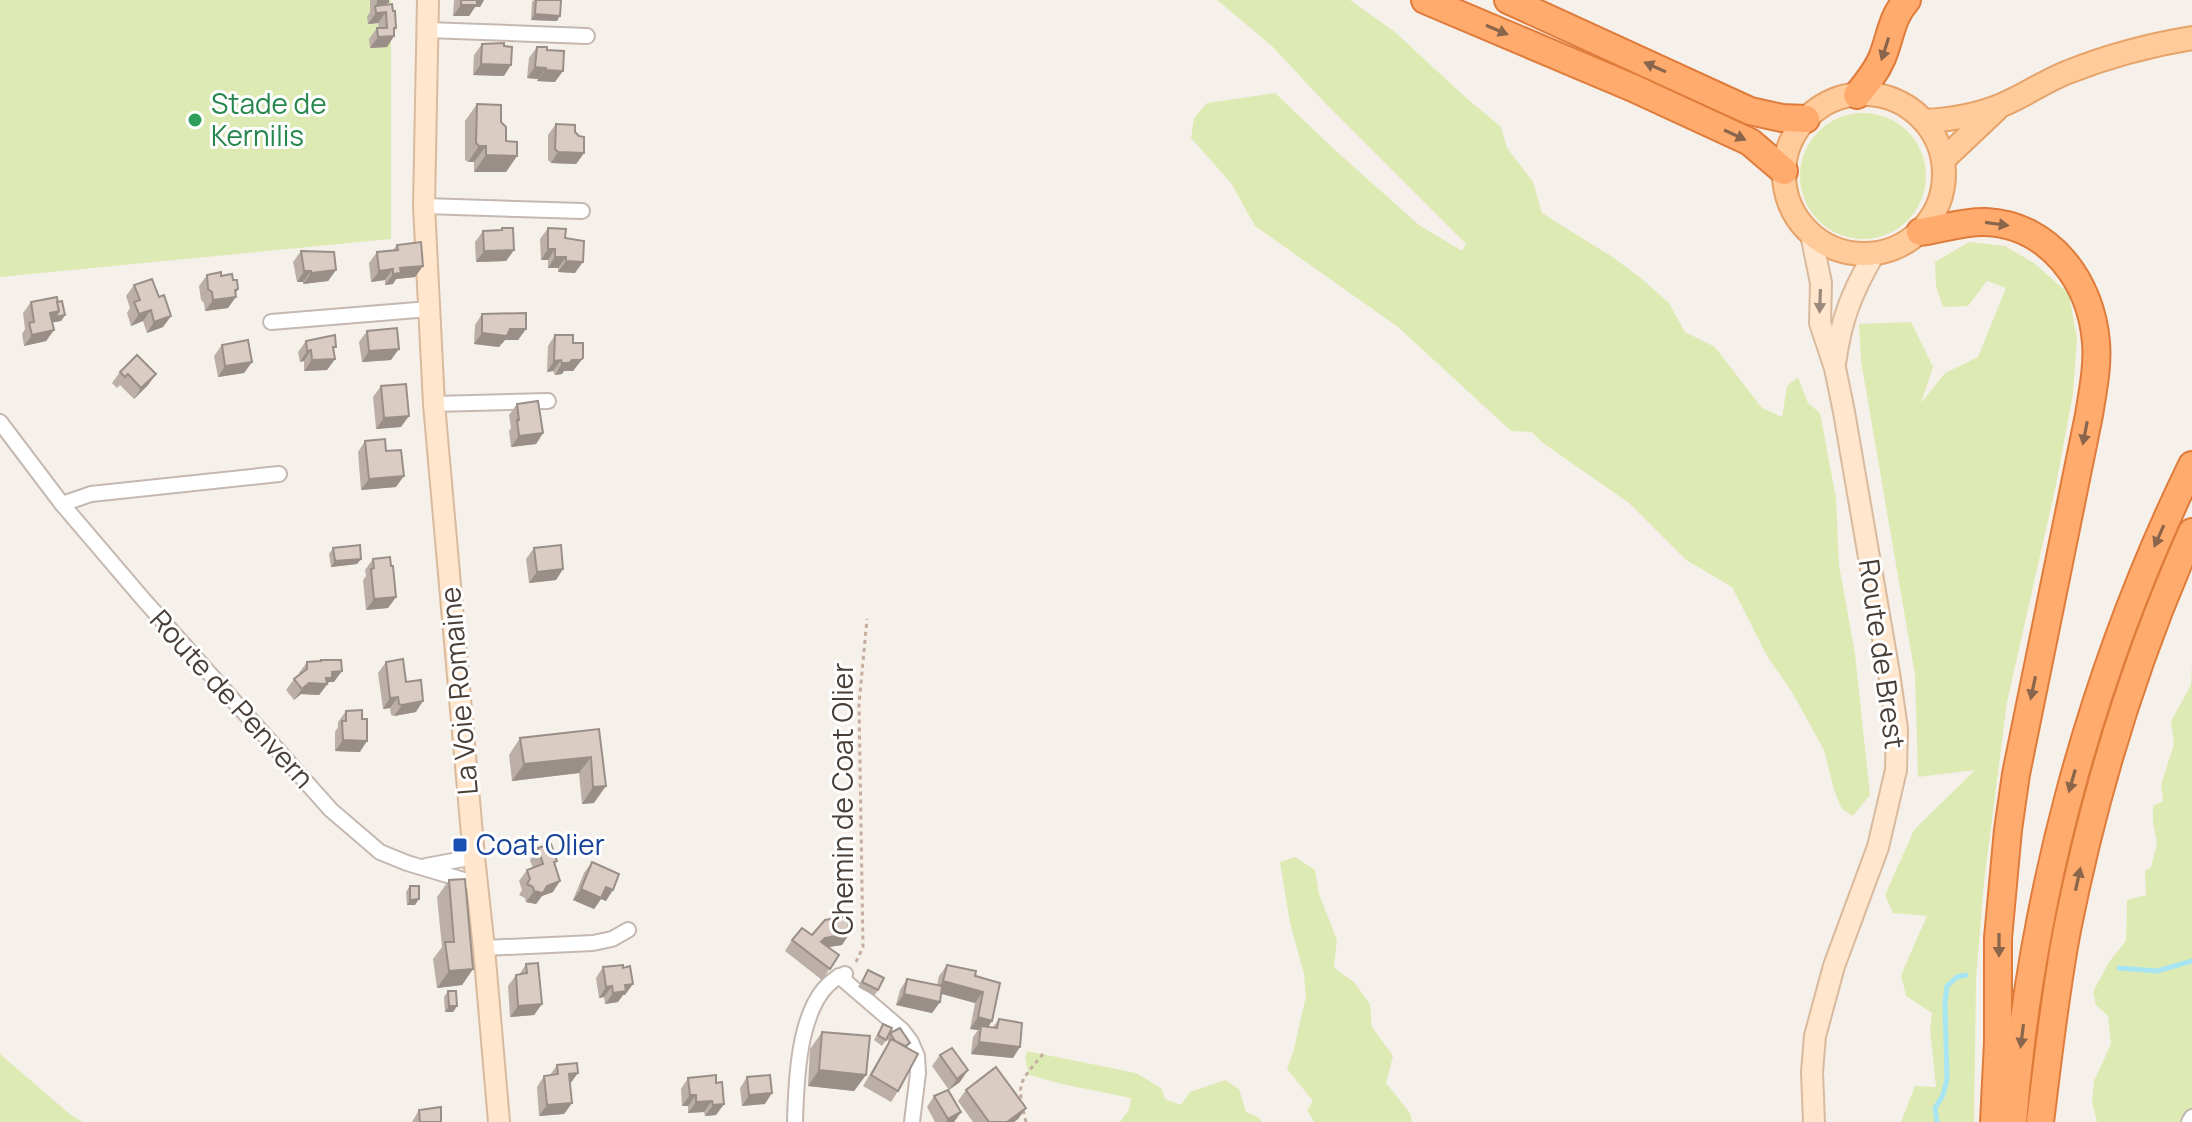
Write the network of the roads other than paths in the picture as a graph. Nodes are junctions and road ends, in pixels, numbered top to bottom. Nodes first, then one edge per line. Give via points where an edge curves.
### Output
1 (428, 0) edge
2 (1425, 0) edge
3 (1508, 0) edge
4 (1907, 0) edge
5 (427, 30) junction
6 (587, 36) dead end
7 (2192, 38) edge
8 (1857, 95) junction
9 (2001, 106) junction
10 (1806, 119) junction
11 (1924, 121) junction
12 (1943, 160) junction
13 (1784, 171) junction
14 (424, 206) junction
15 (582, 211) dead end
16 (1920, 232) junction
17 (1811, 234) junction
18 (1874, 254) junction
19 (429, 309) junction
20 (271, 322) dead end
21 (1835, 368) junction
22 (548, 401) dead end
23 (434, 404) junction
24 (0, 422) edge
25 (2192, 465) edge
26 (279, 474) dead end
27 (62, 504) junction
28 (2192, 532) edge
29 (2192, 572) edge
30 (2155, 624) junction
31 (474, 857) junction
32 (422, 866) junction
33 (477, 884) junction
34 (628, 930) dead end
35 (484, 948) junction
36 (499, 1122) edge
37 (795, 1122) edge
38 (912, 1122) edge
39 (1814, 1122) edge
40 (1994, 1122) edge
41 (2013, 1122) edge
42 (2040, 1122) edge

1 - 5 street, La Voie Romaine
2 -> 13 highway via 1750,142
10 -> 3 highway via 1750,111
4 -> 8 highway via 1892,21 1877,69
5 - 6 street
5 - 14 street, La Voie Romaine
7 - 9 main road via 2104,59
8 - 10 main road via 1829,102
8 - 11 main road via 1894,100
9 - 11 main road
9 - 12 main road
10 - 13 main road via 1790,143
11 - 12 main road
12 - 16 main road via 1944,186 1936,211
13 - 17 main road via 1791,207
14 - 15 street
14 - 19 street, La Voie Romaine
16 - 18 main road
16 -> 40 highway via 1985,222 2038,237 2079,282 2091,310 2096,343 2089,415 2008,830 1998,938
17 - 18 main road via 1832,248
17 -> 21 street, Route de Brest via 1821,283 1820,323
18 - 21 street, Route de Brest via 1850,299
19 - 20 street
19 - 23 street, La Voie Romaine
21 - 39 street, Route de Brest via 1889,673 1897,749 1878,847 1834,966 1815,1036
22 - 23 street
23 - 31 street, La Voie Romaine
24 - 27 street, Route de Penvern
25 -> 41 highway via 2130,608 2069,794 2036,944
26 - 27 street via 91,494
27 - 32 street, Route de Penvern via 331,810 380,852
28 - 30 highway
29 - 30 highway via 2176,608
42 -> 30 highway via 2054,1005 2079,871 2113,746
31 - 32 street, Route de Penvern
31 - 33 street, La Voie Romaine
32 - 33 street, Route de Penvern
33 - 35 street, La Voie Romaine
34 - 35 street via 593,943
35 - 36 street, La Voie Romaine
37 - 38 street via 807,1021 824,990 842,975 911,1042 918,1073

